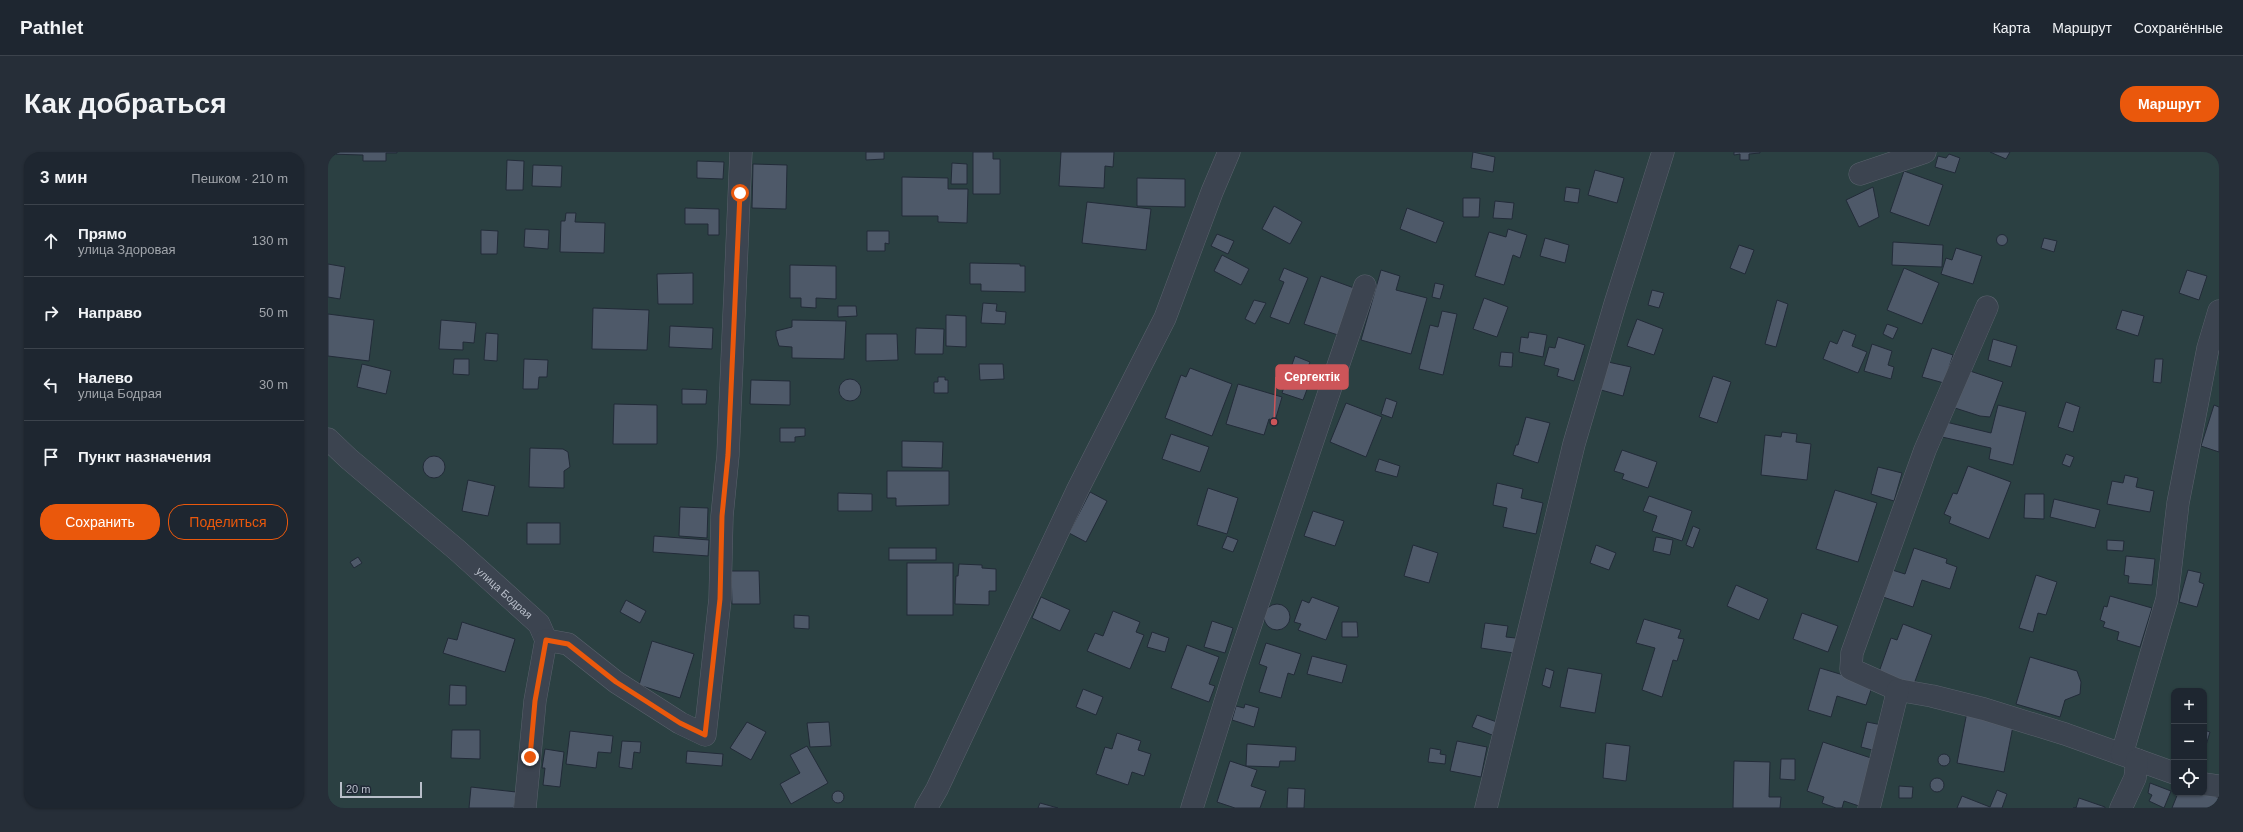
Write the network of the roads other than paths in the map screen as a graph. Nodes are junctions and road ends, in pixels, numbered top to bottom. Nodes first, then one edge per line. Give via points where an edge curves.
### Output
1 (741, 152) edge
2 (1230, 152) edge
3 (1663, 152) edge
4 (1925, 152) edge
5 (1860, 174) dead end
6 (1365, 286) dead end
7 (1987, 307) dead end
8 (2219, 311) edge
9 (328, 439) edge
10 (546, 640) junction
11 (1898, 690) junction
12 (2130, 757) junction
13 (2171, 772) edge
14 (2207, 784) edge
15 (2219, 786) edge
16 (524, 808) edge
17 (926, 808) edge
18 (1192, 808) edge
19 (1486, 808) edge
20 (1869, 808) edge
21 (2121, 808) edge

1 - 10 street via 720,599 705,735 680,723 616,682 568,644
2 - 17 street via 1212,192 1165,318 1078,489
3 - 19 street via 1574,444
4 - 5 street
6 - 18 street
7 - 11 street via 1925,450 1852,654 1851,669
8 - 12 street via 2207,355 2185,466 2166,599
9 - 10 street, улица Бодрая via 539,624
10 - 16 street via 535,701
11 - 12 street via 1984,709
11 - 20 street
12 - 13 street
12 - 21 street via 2135,778
14 - 15 street

